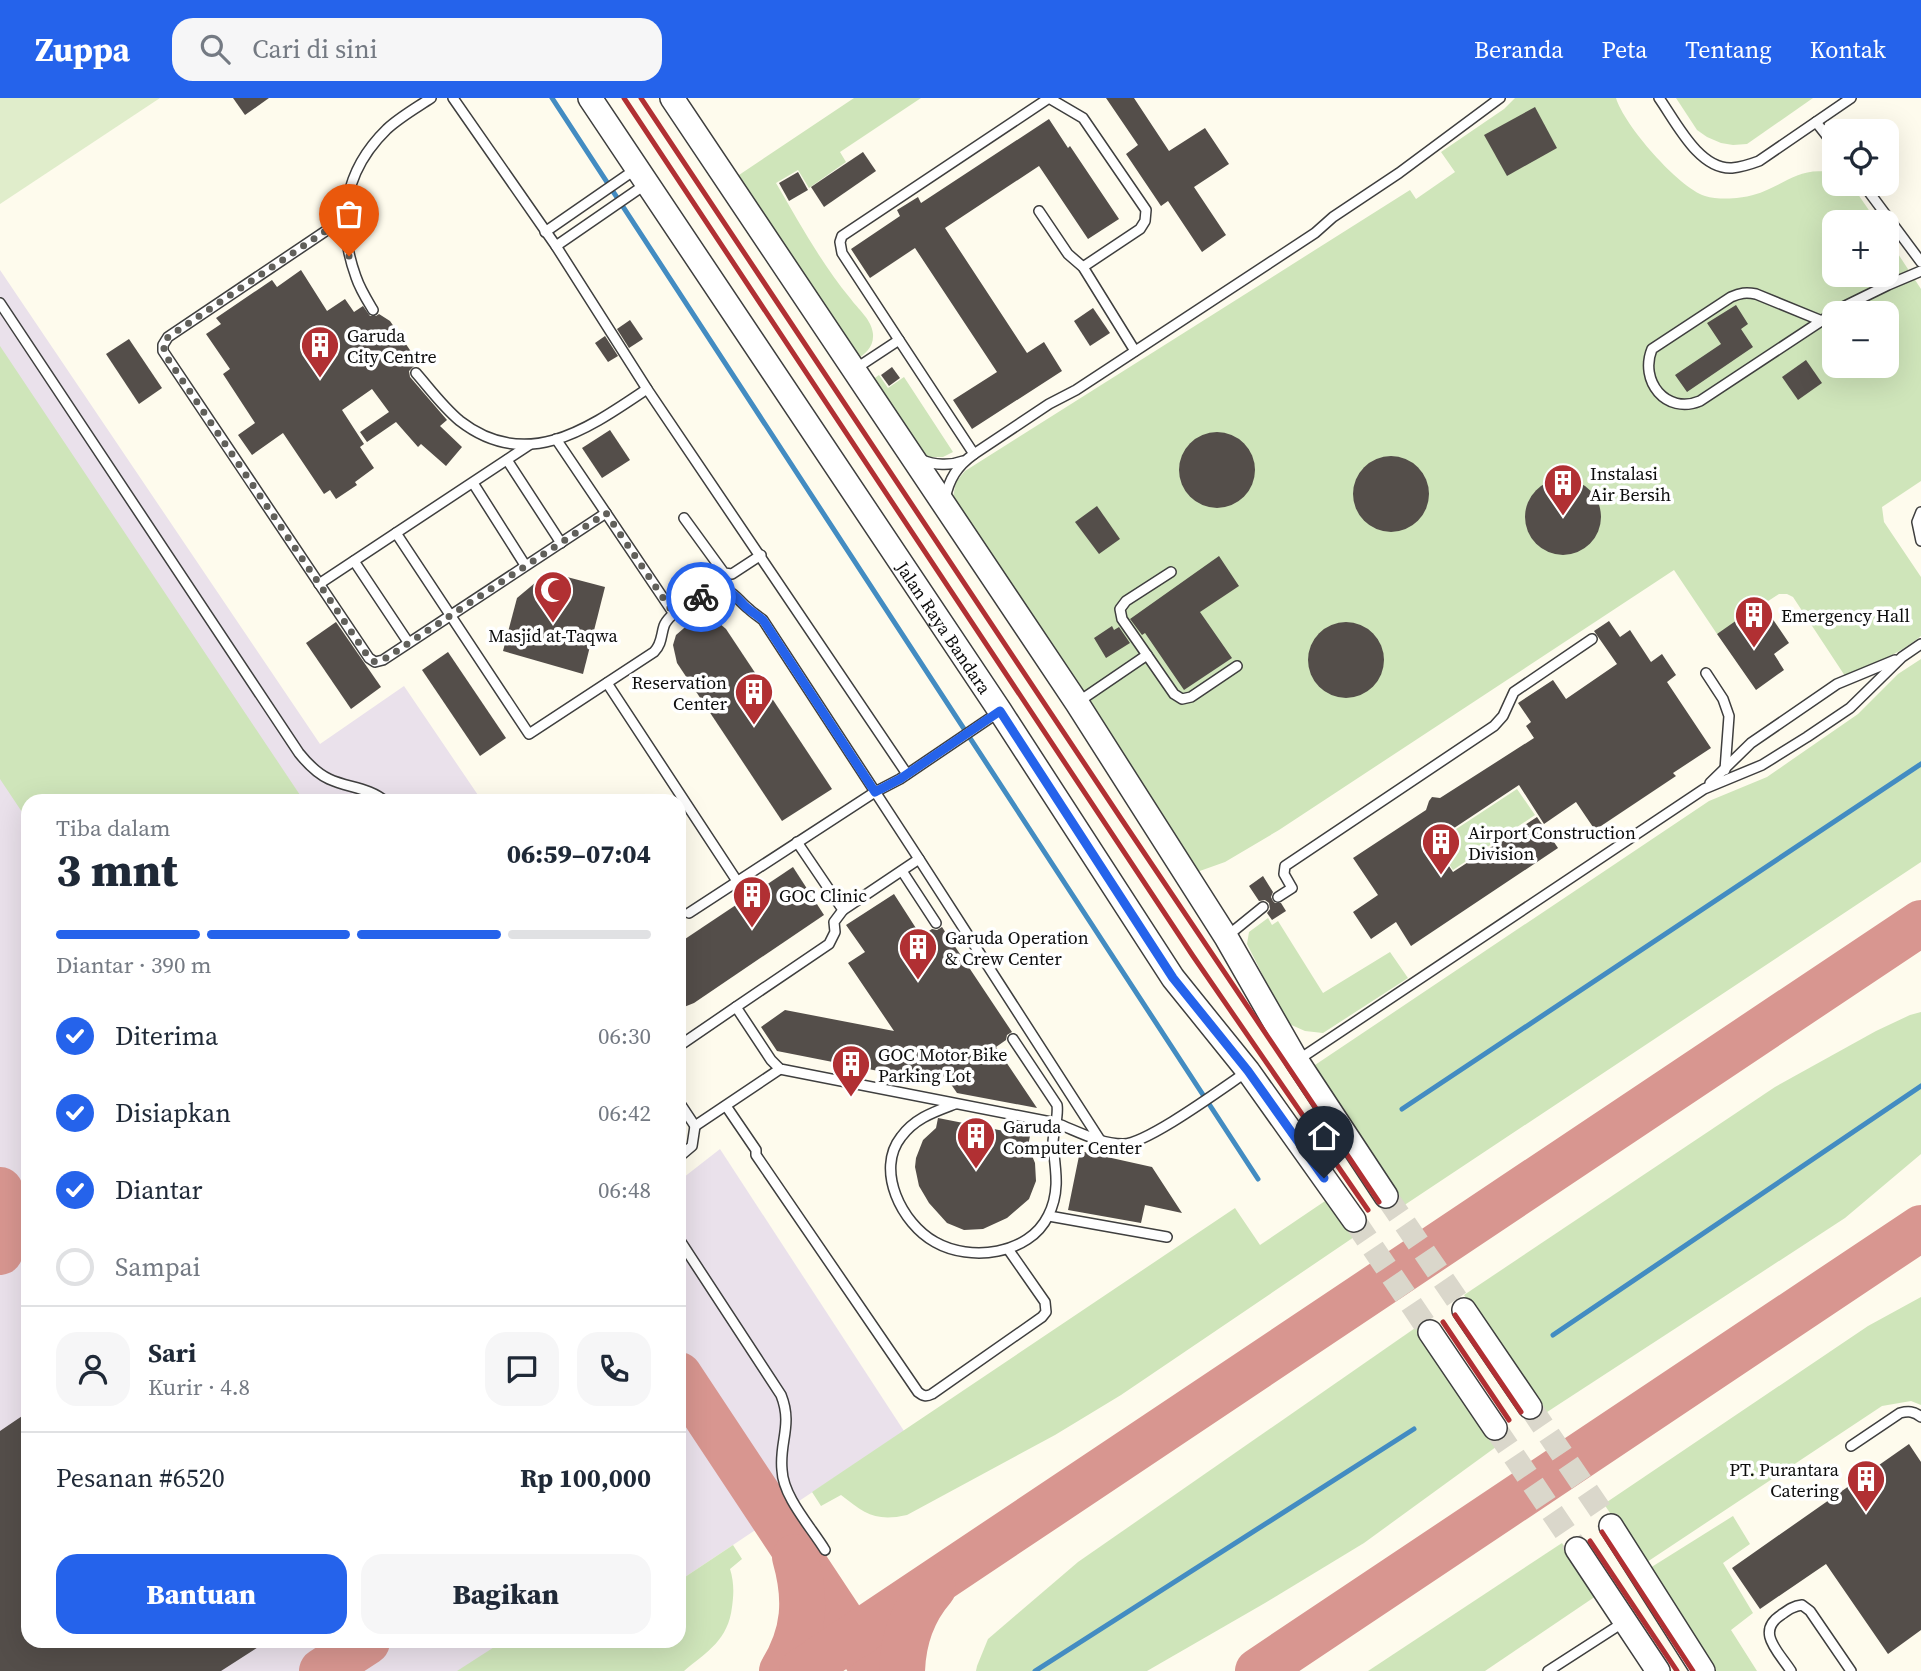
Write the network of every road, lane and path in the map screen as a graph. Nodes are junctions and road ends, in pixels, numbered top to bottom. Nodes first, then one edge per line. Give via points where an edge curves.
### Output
1 (430, 98) edge
2 (453, 98) edge
3 (590, 98) edge
4 (672, 98) edge
5 (1500, 98) edge
6 (1660, 98) edge
7 (1851, 98) edge
8 (1816, 122) junction
9 (1822, 130) edge
10 (634, 181) junction
11 (1872, 196) edge
12 (1039, 211) dead end
13 (345, 218) junction
14 (545, 232) junction
15 (555, 246) junction
16 (1921, 262) edge
17 (1083, 267) junction
18 (1921, 271) edge
19 (1855, 301) edge
20 (0, 303) edge
21 (373, 310) dead end
22 (1822, 321) joint
23 (899, 340) junction
24 (1135, 351) junction
25 (853, 370) junction
26 (416, 373) dead end
27 (647, 389) junction
28 (556, 439) junction
29 (531, 444) junction
30 (908, 452) junction
31 (974, 454) junction
32 (507, 460) junction
33 (964, 461) junction
34 (473, 483) junction
35 (1921, 512) edge
36 (606, 513) junction
37 (949, 514) junction
38 (684, 518) dead end
39 (396, 533) junction
40 (1921, 541) edge
41 (561, 544) junction
42 (761, 555) junction
43 (354, 561) junction
44 (525, 565) junction
45 (1171, 572) dead end
46 (318, 584) junction
47 (674, 614) junction
48 (450, 615) junction
49 (1592, 639) dead end
50 (408, 642) junction
51 (1921, 644) edge
52 (1147, 655) junction
53 (1902, 657) junction
54 (1237, 666) dead end
55 (1706, 673) dead end
56 (607, 683) junction
57 (1077, 703) junction
58 (991, 717) junction
59 (1725, 768) junction
60 (907, 774) junction
61 (1724, 780) junction
62 (1704, 789) junction
63 (875, 792) junction
64 (373, 794) edge
65 (680, 794) edge
66 (686, 803) edge
67 (797, 842) junction
68 (919, 859) junction
69 (902, 871) junction
70 (737, 881) junction
71 (1278, 897) dead end
72 (1263, 907) dead end
73 (843, 911) junction
74 (689, 913) dead end
75 (936, 923) dead end
76 (1226, 937) junction
77 (736, 1007) junction
78 (1013, 1039) dead end
79 (686, 1041) edge
80 (1297, 1061) junction
81 (780, 1069) junction
82 (1239, 1077) junction
83 (957, 1103) junction
84 (726, 1105) junction
85 (686, 1112) edge
86 (1056, 1123) junction
87 (695, 1126) junction
88 (1100, 1140) junction
89 (686, 1151) edge
90 (1386, 1196) tunnel mouth
91 (1049, 1216) junction
92 (1354, 1220) tunnel mouth
93 (1167, 1237) dead end
94 (1007, 1249) junction
95 (686, 1250) edge
96 (1464, 1310) tunnel mouth
97 (1430, 1332) tunnel mouth
98 (1530, 1407) tunnel mouth
99 (1921, 1417) edge
100 (1495, 1428) tunnel mouth
101 (1851, 1446) dead end
102 (1611, 1526) tunnel mouth
103 (1577, 1549) tunnel mouth
104 (825, 1550) dead end
105 (1625, 1621) junction
106 (1548, 1671) edge
107 (1658, 1671) edge
108 (1703, 1671) edge
109 (1791, 1671) edge
110 (1851, 1671) edge

1 - 13 lane via 389,128 365,157 355,174
2 - 14 lane
3 - 10 street, Jalan Raya Bandara
4 - 25 street
5 - 24 lane via 1315,233
6 - 8 lane via 1692,146 1714,164 1730,168 1759,161
7 - 8 lane
8 - 9 lane
10 - 14 lane via 581,207
10 - 15 lane via 590,222
10 - 58 street, Jalan Raya Bandara
11 - 16 lane
12 - 17 lane via 1068,254
13 - 21 lane via 349,256
13 - 46 lane via 168,337 163,345
14 - 15 lane
15 - 27 lane
17 - 23 lane via 1140,229 1146,210 1083,118 1049,98 842,236 842,253
17 - 24 lane
18 - 19 lane
20 - 64 lane via 299,753 322,775
22 - 22 lane via 1691,405 1671,403 1650,378 1652,349 1739,294 1756,294
23 - 25 lane
23 - 31 lane
24 - 31 lane
25 - 30 street
26 - 29 lane via 475,431 516,446
27 - 28 lane via 596,423
27 - 42 lane
28 - 29 lane
28 - 36 lane
29 - 32 lane
30 - 33 lane via 925,462
30 - 37 street
31 - 33 lane
32 - 34 lane
32 - 41 lane
33 - 37 lane via 946,492
34 - 39 lane
34 - 44 lane
35 - 40 lane via 1917,522
36 - 41 lane
36 - 47 lane
37 - 57 street
38 - 42 lane via 724,573 735,572
39 - 43 lane
39 - 48 lane
41 - 44 lane
42 - 60 lane
43 - 46 lane
43 - 50 lane
44 - 48 lane
45 - 52 lane via 1120,609
46 - 50 lane via 372,661 380,662
47 - 56 lane via 658,648
47 - 63 lane via 715,590 735,594 763,620
48 - 50 lane
48 - 56 lane via 529,734
49 - 71 lane via 1514,692 1494,726 1285,866 1292,888
51 - 53 lane
52 - 54 lane via 1182,699
52 - 57 lane
53 - 59 lane via 1837,684 1751,743
53 - 61 lane via 1850,708 1762,765
55 - 59 lane via 1729,716
56 - 65 lane
57 - 76 street
58 - 60 lane
58 - 82 street, Jalan Raya Bandara
59 - 61 lane
59 - 62 lane
60 - 63 lane
61 - 62 lane
62 - 80 lane
63 - 67 lane
63 - 68 lane
66 - 70 lane
67 - 70 lane
67 - 73 lane
68 - 69 lane
68 - 88 lane
69 - 73 lane
69 - 75 lane
70 - 74 lane
72 - 76 lane
73 - 77 lane via 834,922 829,944
76 - 80 street
77 - 79 lane
77 - 81 lane
78 - 86 lane via 1056,1105
80 - 90 street
81 - 83 lane
81 - 84 lane
82 - 88 lane via 1133,1143
82 - 92 street, Jalan Raya Bandara
83 - 86 lane
83 - 94 lane via 927,1114 898,1139 891,1164 895,1193 914,1226 936,1243 980,1254
84 - 87 lane
84 - 94 lane via 922,1395 932,1394 1046,1312 1045,1302
85 - 87 lane
86 - 88 lane
86 - 91 lane via 1056,1184
87 - 89 lane via 692,1146
91 - 93 lane
91 - 94 lane via 1031,1236
95 - 104 lane via 781,1395 787,1425 784,1484
96 - 98 street
97 - 100 street
99 - 101 lane via 1899,1413
102 - 108 street
103 - 105 street
105 - 106 lane
105 - 107 street
109 - 110 lane via 1768,1629 1773,1620 1802,1605

